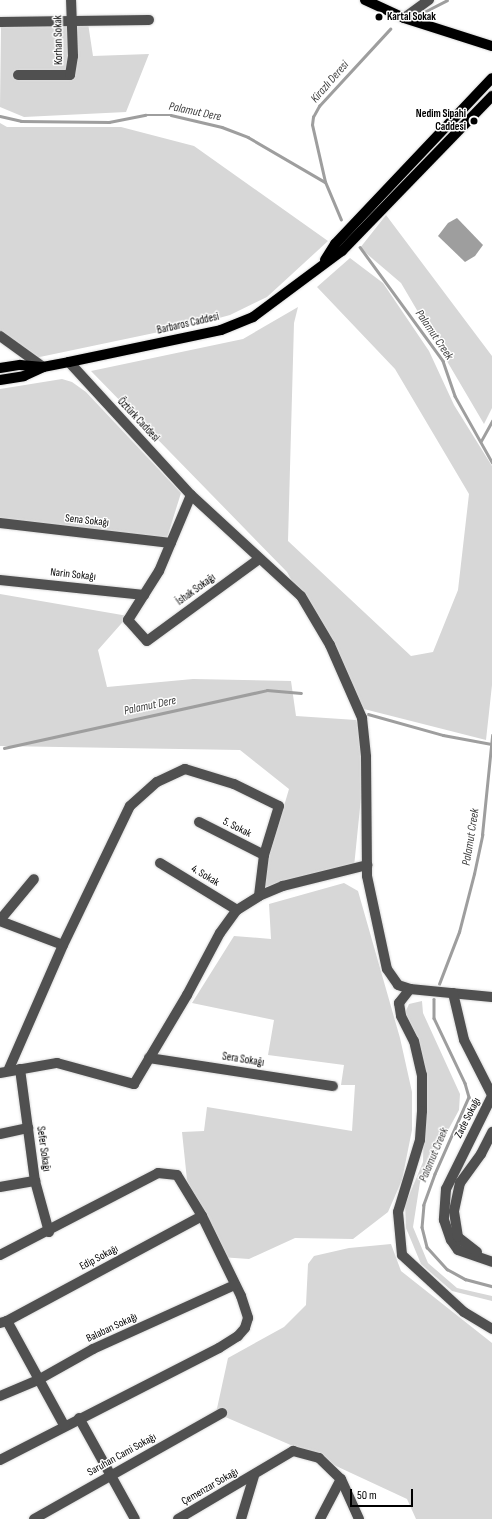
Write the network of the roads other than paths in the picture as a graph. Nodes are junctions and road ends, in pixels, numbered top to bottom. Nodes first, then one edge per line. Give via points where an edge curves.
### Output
1 (71, 0) edge
2 (365, 0) edge
3 (429, 0) edge
4 (404, 18) junction
5 (149, 20) dead end
6 (0, 22) edge
7 (71, 22) junction
8 (492, 46) edge
9 (18, 75) dead end
10 (492, 78) edge
11 (492, 96) edge
12 (322, 265) junction
13 (0, 336) edge
14 (69, 362) junction
15 (43, 367) junction
16 (0, 368) edge
17 (0, 380) edge
18 (190, 495) junction
19 (0, 524) edge
20 (171, 543) junction
21 (259, 558) junction
22 (0, 580) edge
23 (144, 595) junction
24 (199, 822) dead end
25 (264, 855) junction
26 (160, 863) dead end
27 (367, 865) junction
28 (34, 879) dead end
29 (259, 896) junction
30 (238, 910) junction
31 (0, 920) edge
32 (63, 945) junction
33 (410, 989) junction
34 (453, 993) junction
35 (492, 997) edge
36 (149, 1058) junction
37 (20, 1069) junction
38 (4, 1072) edge
39 (333, 1086) dead end
40 (492, 1096) edge
41 (28, 1128) junction
42 (0, 1134) edge
43 (491, 1135) edge
44 (35, 1181) junction
45 (0, 1187) edge
46 (202, 1216) junction
47 (49, 1232) junction
48 (0, 1255) edge
49 (492, 1257) edge
50 (492, 1262) edge
51 (235, 1285) junction
52 (4, 1322) edge
53 (492, 1329) edge
54 (38, 1380) junction
55 (0, 1396) edge
56 (222, 1413) dead end
57 (79, 1418) junction
58 (64, 1425) junction
59 (0, 1460) edge
60 (110, 1475) junction
61 (254, 1476) junction
62 (341, 1479) junction
63 (34, 1519) edge
64 (135, 1519) edge
65 (178, 1519) edge
66 (241, 1519) edge
67 (320, 1519) edge
68 (359, 1519) edge

1 - 7 street, Korhan Sokak
2 - 4 main road
3 - 4 street
4 - 8 main road
5 - 7 street
6 - 7 street
7 - 9 street, Korhan Sokak via 73,56 70,75
10 - 12 main road, Barbaros Caddesi via 335,244
11 - 12 main road, Barbaros Caddesi via 342,251
12 - 14 main road, Barbaros Caddesi via 253,317 221,330
13 - 15 street
14 - 15 main road, Barbaros Caddesi
14 - 18 street, Öztürk Caddesi
15 - 16 main road, Barbaros Caddesi via 20,365
15 - 17 main road, Barbaros Caddesi via 24,376
18 - 20 street
18 - 21 street, Öztürk Caddesi
19 - 20 street, Sena Sokağı
20 - 23 street via 159,571
21 - 23 street, İshak Sokağı via 147,641 128,620
21 - 27 street, Öztürk Caddesi via 300,596 330,645 362,718 366,757
22 - 23 street, Narin Sokağı
24 - 25 street, 5. Sokak
25 - 29 street
25 - 32 street via 278,806 234,784 186,769 178,772 157,782 130,806
26 - 30 street, 4. Sokak
27 - 29 street via 283,886
27 - 33 street, Öztürk Caddesi via 386,969 398,985
28 - 31 street
29 - 30 street
30 - 36 street via 220,933
31 - 32 street
32 - 38 street
33 - 34 street
33 - 53 street via 400,1003 401,1016 414,1041 422,1075 422,1111 420,1140 398,1212 402,1255 464,1312
34 - 35 street
34 - 40 street via 455,1011 464,1040
36 - 37 street via 134,1084 57,1063
36 - 39 street, Sera Sokağı
37 - 38 street
37 - 41 street, Sefer Sokağı
40 - 50 street, Zade Sokağı via 446,1189 444,1220 450,1240 458,1250
41 - 42 street
41 - 44 street, Sefer Sokağı
43 - 49 street via 460,1183 454,1211 458,1237 466,1245
44 - 45 street
44 - 47 street, Sefer Sokağı
46 - 47 street via 177,1175 158,1173
46 - 51 street
46 - 52 street, Edip Sokağı
47 - 48 street
51 - 54 street, Balaban Sokağı via 93,1349
51 - 57 street via 248,1318 245,1328 238,1336 192,1362
52 - 54 street
54 - 55 street, Balaban Sokağı
54 - 58 street
56 - 60 street, Saruhan Cami Sokağı
57 - 58 street
57 - 60 street
58 - 59 street
60 - 63 street, Saruhan Cami Sokağı
60 - 64 street
61 - 62 street, Çemenzar Sokağı via 293,1451 319,1458
61 - 65 street, Çemenzar Sokağı
61 - 66 street
62 - 67 street
62 - 68 street

